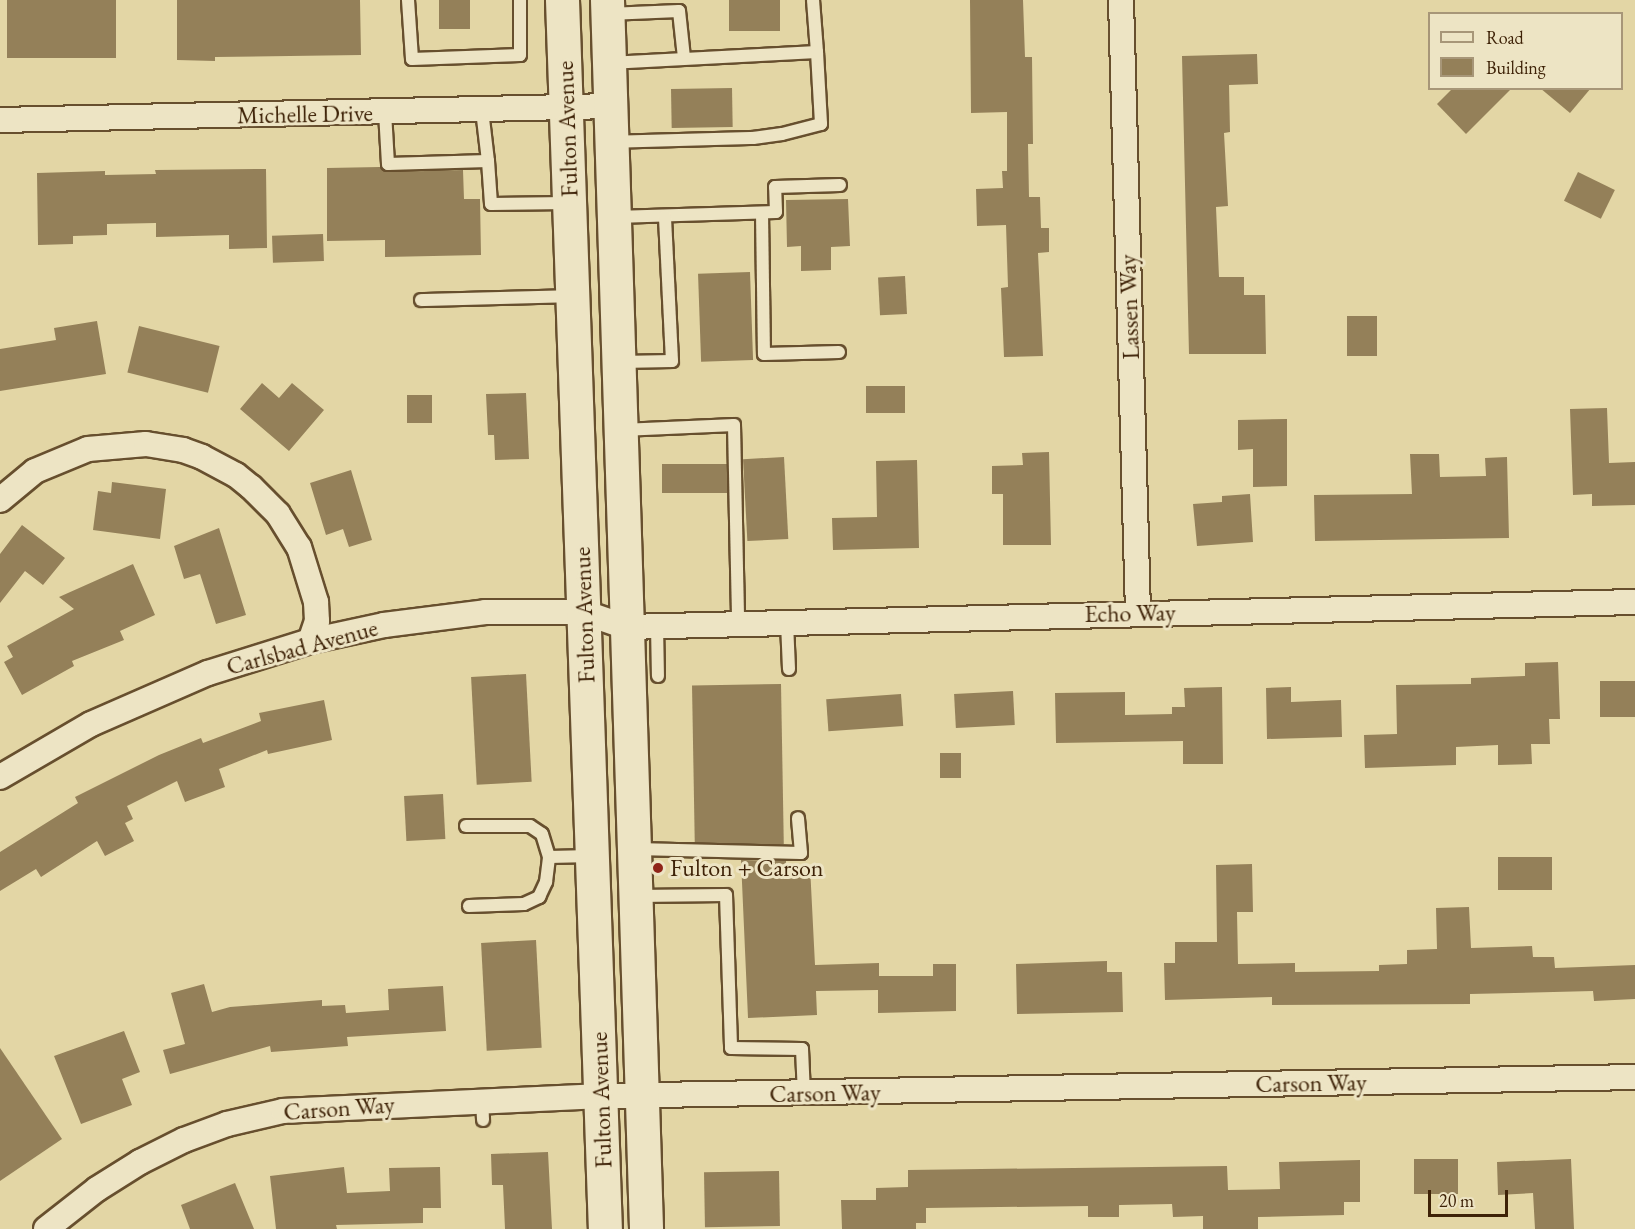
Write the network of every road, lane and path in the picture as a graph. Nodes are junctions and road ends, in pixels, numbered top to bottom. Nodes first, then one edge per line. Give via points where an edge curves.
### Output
1 (408, 0) edge
2 (520, 0) edge
3 (562, 0) edge
4 (813, 0) edge
5 (1121, 0) edge
6 (679, 5) edge
7 (607, 7) edge
8 (817, 52) junction
9 (684, 58) junction
10 (607, 63) junction
11 (611, 106) junction
12 (567, 109) junction
13 (482, 110) junction
14 (385, 112) junction
15 (0, 120) edge
16 (612, 142) junction
17 (488, 161) junction
18 (840, 185) dead end
19 (570, 203) junction
20 (762, 213) junction
21 (665, 216) junction
22 (614, 217) junction
23 (572, 296) junction
24 (421, 300) dead end
25 (839, 352) dead end
26 (619, 362) junction
27 (621, 430) junction
28 (0, 500) edge
29 (1635, 602) edge
30 (583, 612) junction
31 (1138, 613) junction
32 (738, 623) junction
33 (787, 623) junction
34 (641, 626) junction
35 (310, 641) junction
36 (789, 669) dead end
37 (658, 676) dead end
38 (0, 757) edge
39 (27, 760) junction
40 (0, 777) edge
41 (798, 818) dead end
42 (466, 826) dead end
43 (633, 849) junction
44 (592, 856) junction
45 (549, 857) junction
46 (635, 896) junction
47 (469, 906) dead end
48 (1635, 1077) edge
49 (804, 1094) junction
50 (601, 1096) junction
51 (641, 1096) junction
52 (46, 1229) edge
53 (605, 1229) edge
54 (645, 1229) edge

1 - 2 lane via 412,58 520,55
3 - 12 main road, Fulton Avenue
4 - 8 lane
5 - 31 street, Lassen Way
6 - 7 lane
6 - 9 lane
7 - 10 main road, Fulton Avenue
8 - 9 lane
8 - 16 lane via 822,124 753,138
9 - 10 lane
10 - 11 main road, Fulton Avenue
11 - 12 street, Michelle Drive
11 - 16 main road, Fulton Avenue
12 - 13 street, Michelle Drive
12 - 19 main road, Fulton Avenue
13 - 14 street, Michelle Drive
13 - 17 lane
14 - 15 street, Michelle Drive
14 - 17 lane via 388,164
16 - 22 main road, Fulton Avenue
17 - 19 lane via 490,204
18 - 20 lane via 775,187 776,212
19 - 23 main road, Fulton Avenue
20 - 21 lane
20 - 25 lane via 764,354
21 - 22 lane
21 - 26 lane via 672,361
22 - 26 main road, Fulton Avenue
23 - 24 lane
23 - 30 main road, Fulton Avenue
26 - 27 main road, Fulton Avenue
27 - 32 lane via 734,425
27 - 34 main road, Fulton Avenue
28 - 35 street via 35,471 88,449 146,444 202,457 252,487 278,514 299,547 316,602 317,621
29 - 31 street, Echo Way
30 - 34 street, Carlsbad Avenue
30 - 35 street, Carlsbad Avenue via 485,612 384,625
30 - 44 main road, Fulton Avenue
31 - 33 street, Echo Way
32 - 33 street, Echo Way
32 - 34 street, Echo Way
33 - 36 lane
34 - 37 lane
34 - 43 main road, Fulton Avenue
35 - 39 street, Carlsbad Avenue via 150,696
38 - 39 street
39 - 40 street, Carlsbad Avenue
41 - 43 lane via 801,853
42 - 45 lane via 530,826 542,834
43 - 46 main road, Fulton Avenue
44 - 45 lane
44 - 50 main road, Fulton Avenue
45 - 47 lane via 546,882 539,897 524,904
46 - 49 lane via 726,895 730,1048 802,1049
46 - 51 main road, Fulton Avenue
48 - 49 street, Carson Way
49 - 51 street, Carson Way
50 - 51 street, Carson Way
50 - 52 street, Carson Way via 483,1110 283,1111 227,1124 140,1162
50 - 53 main road, Fulton Avenue
51 - 54 main road, Fulton Avenue

